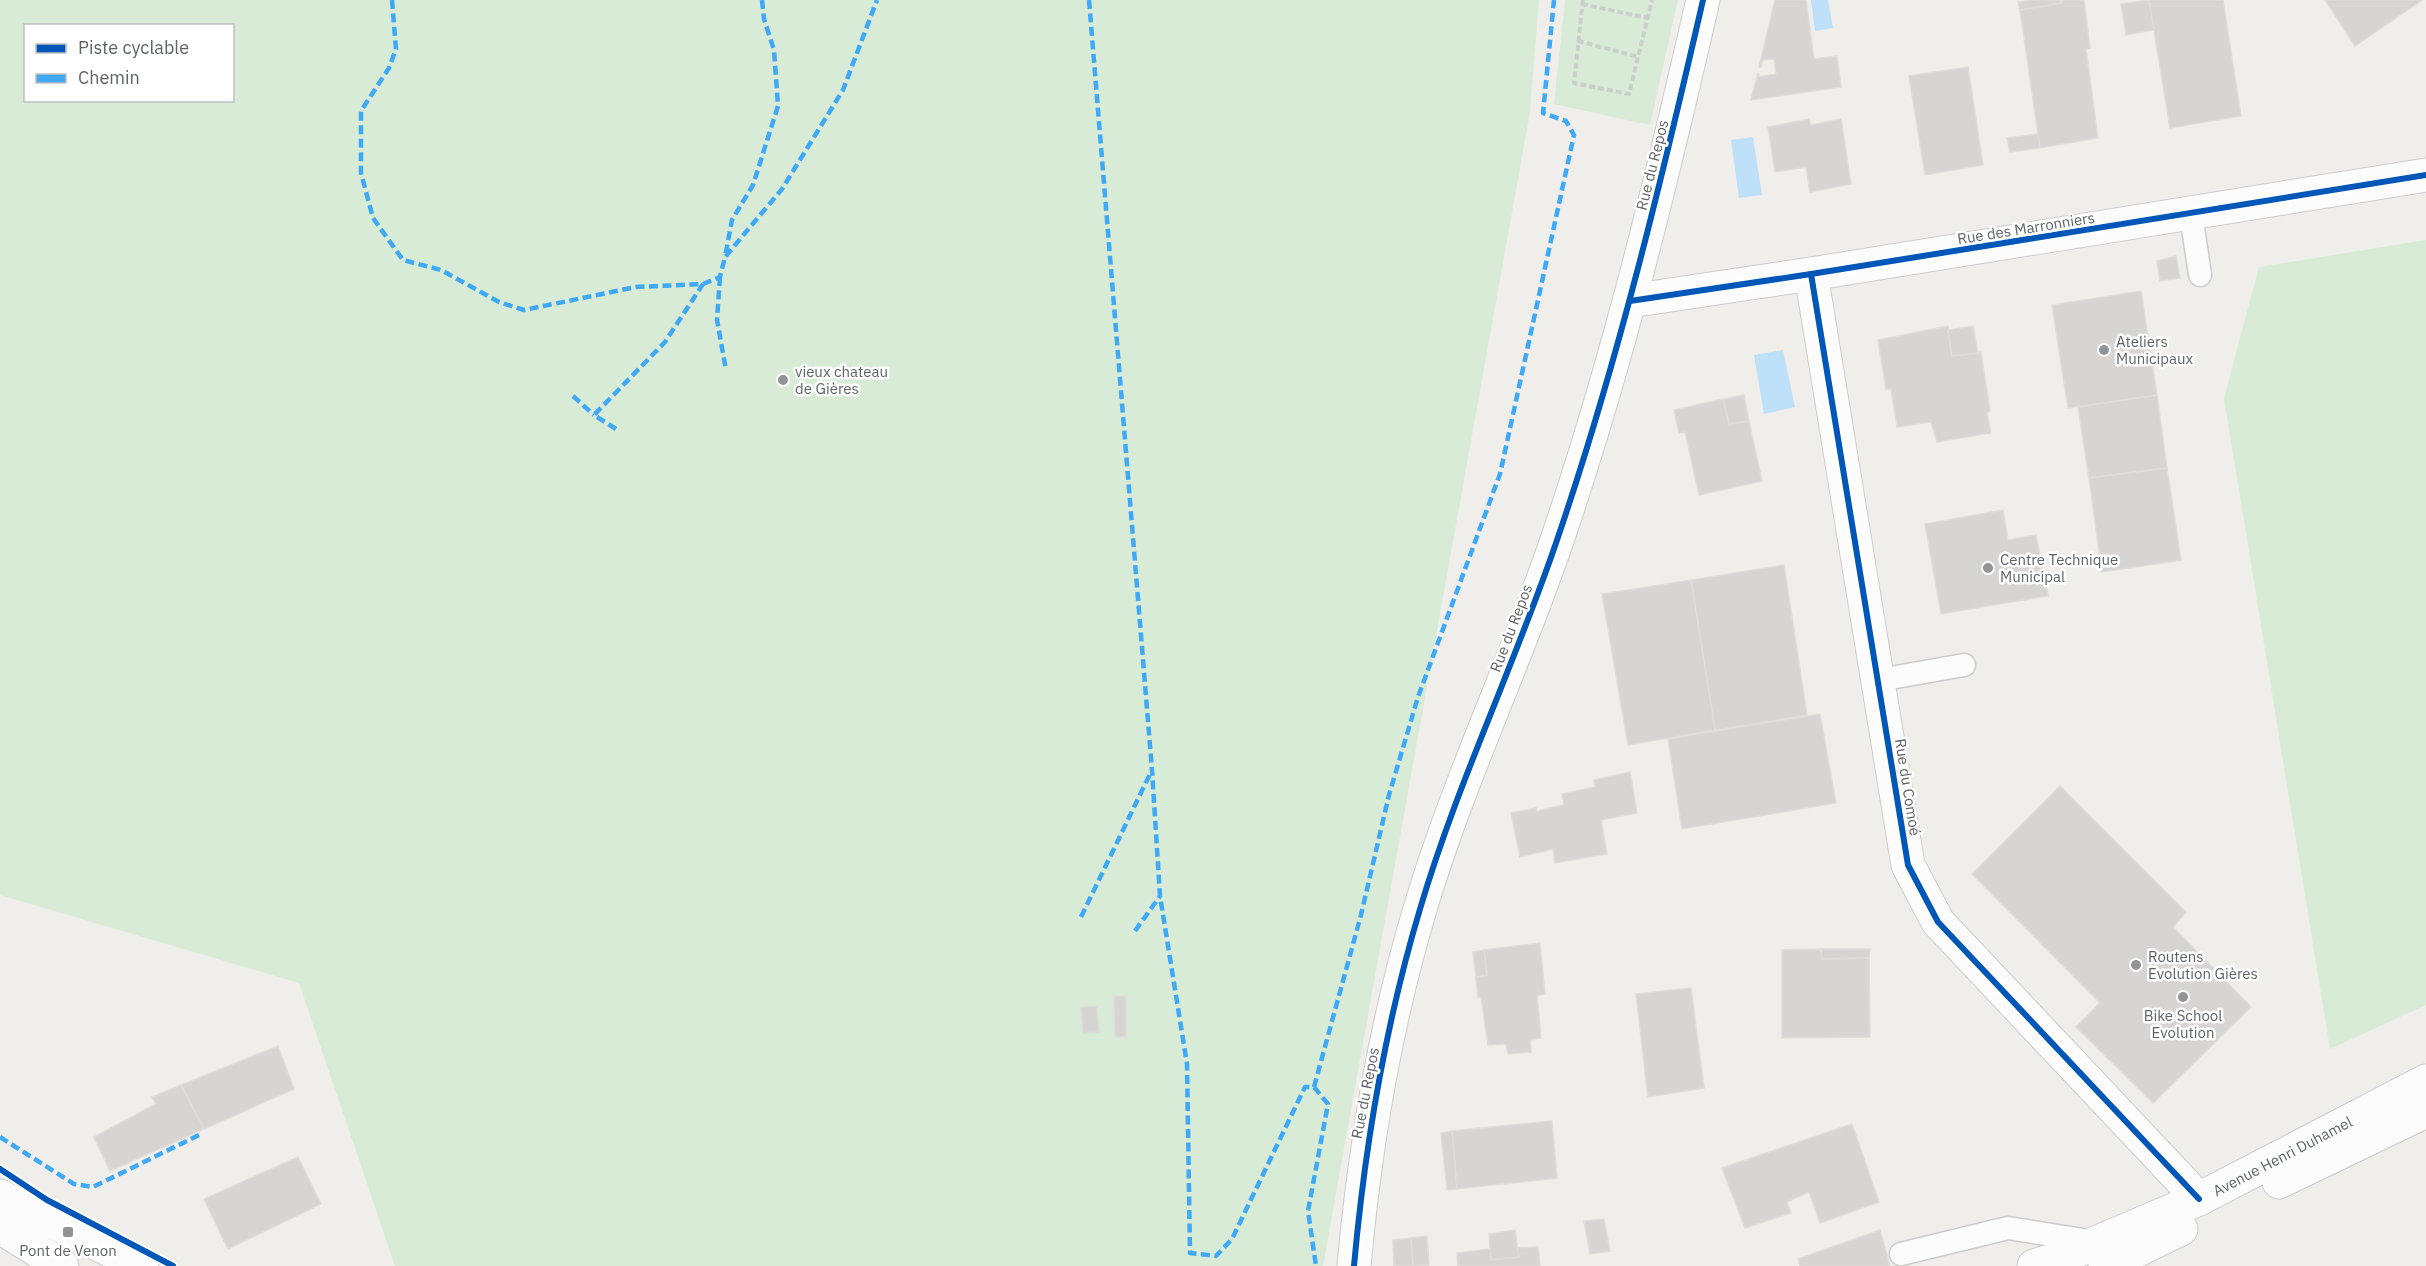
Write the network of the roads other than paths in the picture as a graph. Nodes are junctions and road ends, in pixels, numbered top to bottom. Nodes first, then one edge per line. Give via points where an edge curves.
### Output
1 (1703, 0) edge
2 (2426, 175) edge
3 (2191, 214) junction
4 (1811, 274) junction
5 (2200, 275) dead end
6 (1630, 301) junction
7 (1964, 665) dead end
8 (1879, 681) junction
9 (2426, 1081) edge
10 (2426, 1111) edge
11 (0, 1196) edge
12 (2199, 1199) junction
13 (0, 1227) edge
14 (1901, 1254) dead end
15 (2101, 1254) edge
16 (62, 1266) edge
17 (142, 1266) edge
18 (1354, 1266) edge
19 (2034, 1266) edge

1 - 6 street, Rue du Repos
2 - 3 street, Rue des Marronniers
3 - 4 street, Rue des Marronniers
3 - 5 lane
4 - 6 street, Rue des Marronniers
4 - 8 street, Rue du Comoé
6 - 18 street, Rue du Repos via 1556,544 1455,803 1420,909 1376,1088
7 - 8 lane
8 - 12 street, Rue du Comoé via 1908,865 1938,922
9 - 12 street, Avenue Henri Duhamel
10 - 15 street, Avenue Henri Duhamel
11 - 17 street
12 - 15 street, Avenue Henri Duhamel
13 - 16 street
14 - 15 lane via 2008,1228
15 - 19 street, Avenue Henri Duhamel

